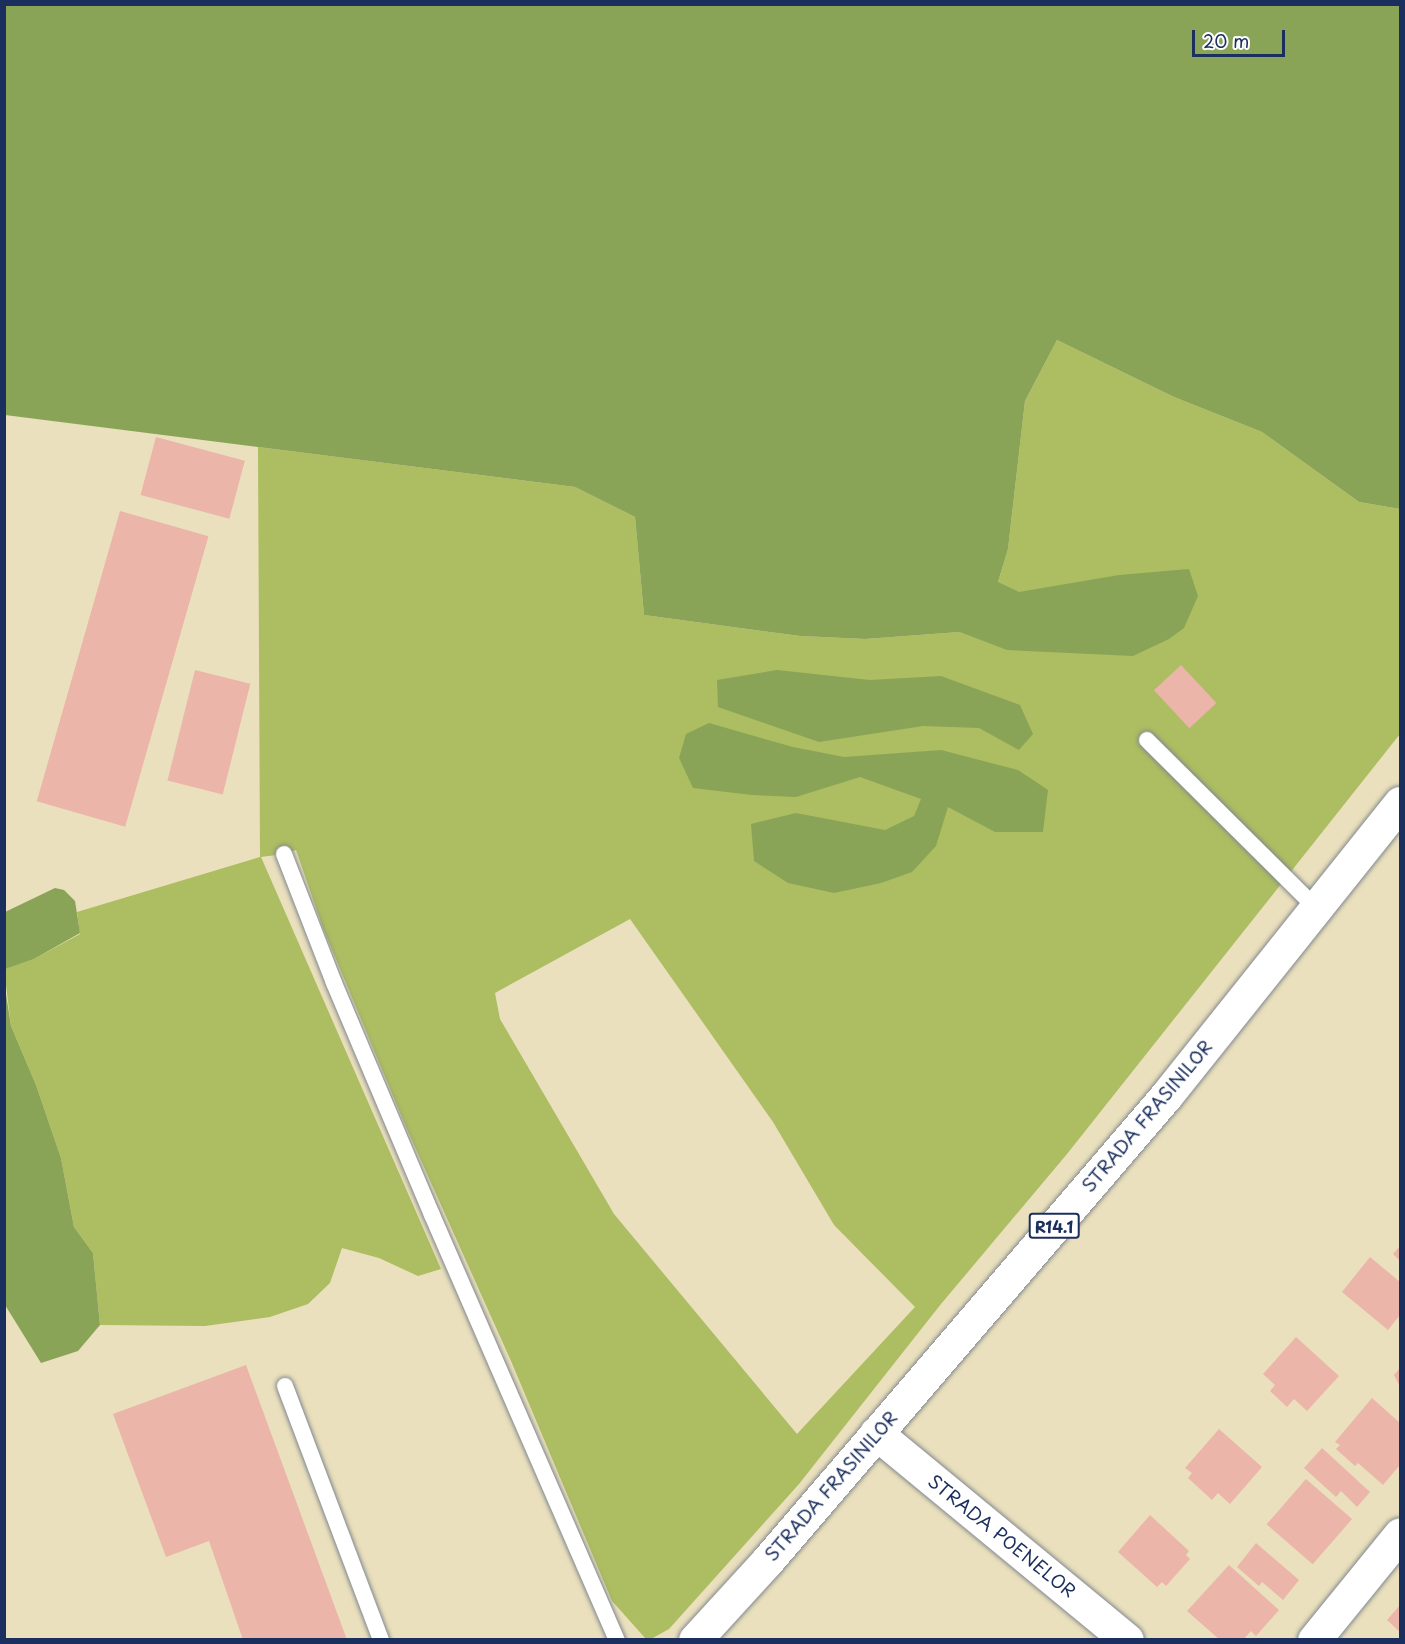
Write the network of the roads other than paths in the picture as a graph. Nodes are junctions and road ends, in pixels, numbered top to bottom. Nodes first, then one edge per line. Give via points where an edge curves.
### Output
1 (1147, 740) dead end
2 (1401, 803) edge
3 (284, 854) dead end
4 (1316, 908) junction
5 (285, 1386) dead end
6 (876, 1433) junction
7 (1401, 1534) edge
8 (381, 1640) edge
9 (617, 1640) edge
10 (695, 1640) edge
11 (1127, 1640) edge
12 (1314, 1640) edge

1 - 4 lane
2 - 4 main road, STRADA FRASINILOR / R14.1
3 - 9 lane via 432,1215
4 - 6 main road, STRADA FRASINILOR / R14.1 via 1166,1096
5 - 8 lane
6 - 10 main road, STRADA FRASINILOR / R14.1
6 - 11 main road, STRADA POENELOR
7 - 12 main road

